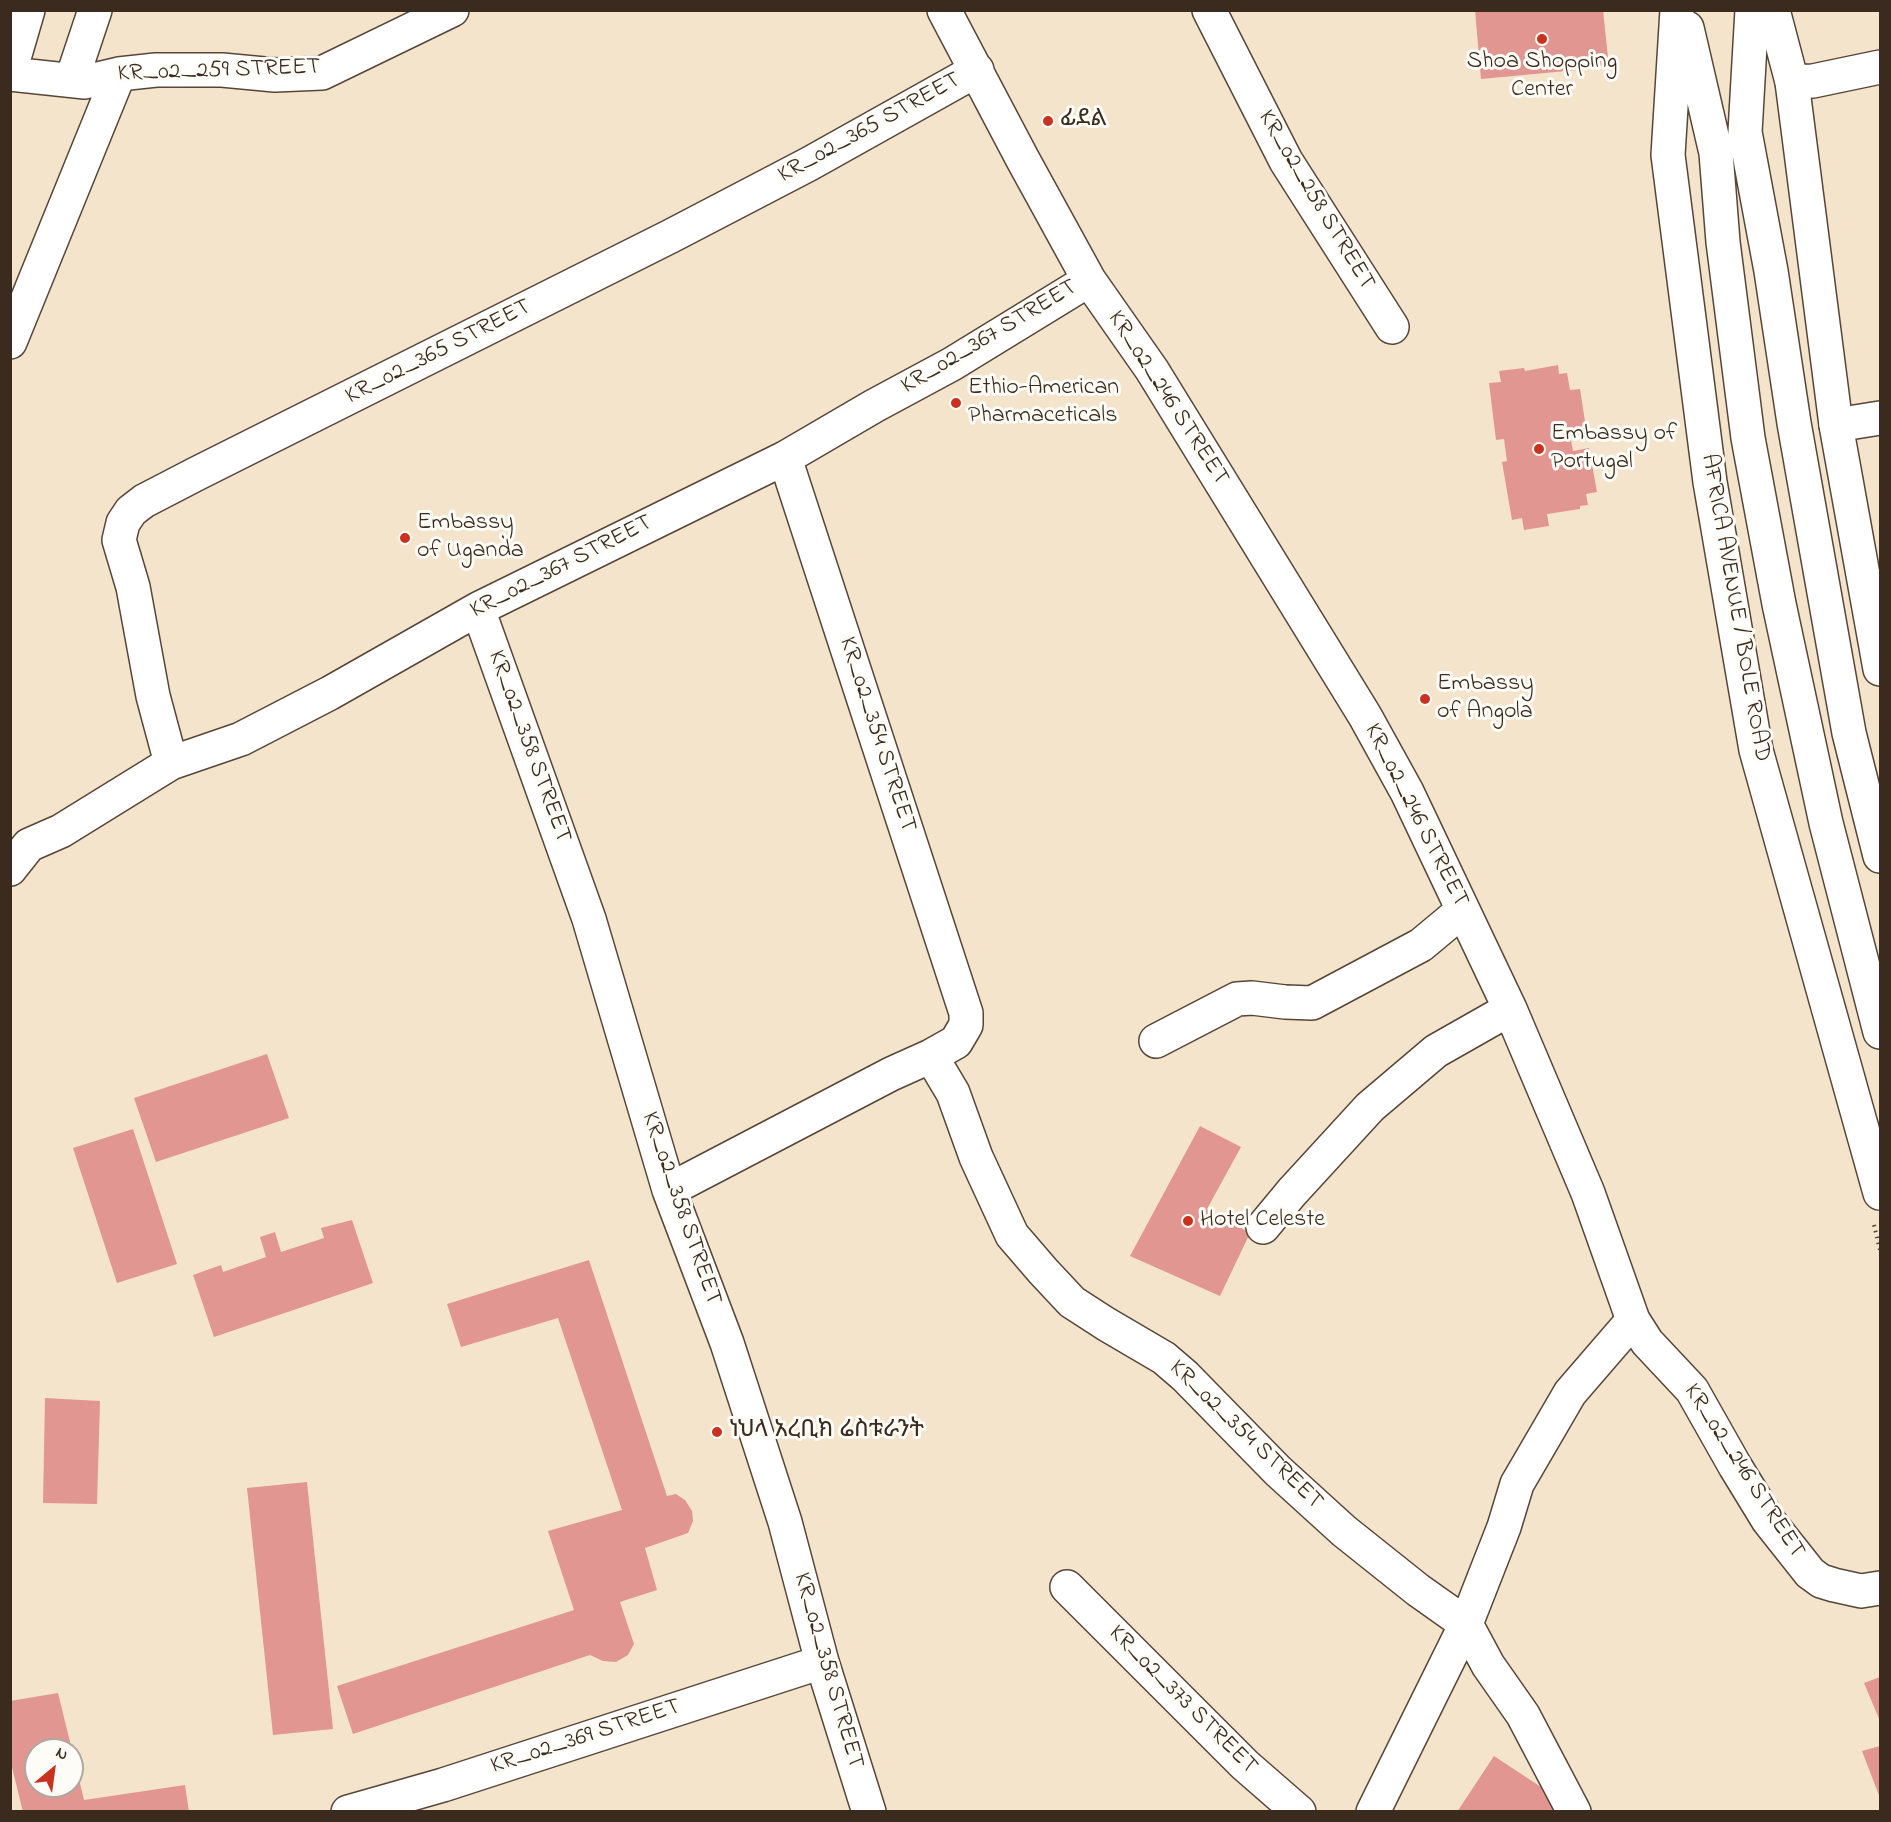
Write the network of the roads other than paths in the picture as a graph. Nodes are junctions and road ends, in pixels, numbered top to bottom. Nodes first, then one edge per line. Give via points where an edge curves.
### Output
1 (28, 10) edge
2 (96, 10) edge
3 (452, 10) edge
4 (944, 10) edge
5 (1209, 10) edge
6 (1677, 10) edge
7 (1683, 10) edge
8 (1752, 10) edge
9 (1773, 10) edge
10 (1881, 67) edge
11 (976, 70) junction
12 (10, 73) edge
13 (119, 74) junction
14 (72, 79) junction
15 (1792, 82) junction
16 (1089, 280) junction
17 (1392, 327) dead end
18 (10, 342) edge
19 (1881, 418) edge
20 (1836, 425) junction
21 (785, 458) junction
22 (478, 609) junction
23 (1881, 669) edge
24 (171, 763) junction
25 (1881, 856) edge
26 (20, 857) edge
27 (1462, 910) junction
28 (1510, 1009) junction
29 (1881, 1032) edge
30 (1156, 1041) dead end
31 (931, 1056) junction
32 (669, 1190) junction
33 (1881, 1193) edge
34 (1263, 1227) dead end
35 (1633, 1320) junction
36 (1067, 1587) dead end
37 (1881, 1588) edge
38 (1466, 1624) junction
39 (822, 1662) junction
40 (348, 1812) edge
41 (869, 1812) edge
42 (1299, 1812) edge
43 (1373, 1812) edge
44 (1574, 1812) edge

1 - 12 street
2 - 14 street
3 - 13 street, KR_02_259 STREET via 322,73 156,70
4 - 11 street, KR_02_246 STREET
5 - 17 street, KR_02_258 STREET via 1286,161
6 - 33 street, AFRICA AVENUE / BOLE ROAD via 1668,155 1710,482 1742,669 1756,750
7 - 29 street, AFRICA AVENUE / BOLE ROAD via 1716,153 1748,438 1779,604 1826,823
8 - 25 street via 1745,132 1849,733
9 - 15 street
10 - 15 street
11 - 16 street, KR_02_246 STREET
11 - 24 street, KR_02_365 STREET via 809,164 196,474 131,511 119,540
12 - 14 street, KR_02_259 STREET
13 - 14 street, KR_02_259 STREET via 85,81
13 - 18 street
15 - 20 street
16 - 21 street, KR_02_367 STREET via 952,364
16 - 27 street, KR_02_246 STREET via 1152,370 1365,716 1407,792
19 - 20 street
20 - 23 street
21 - 22 street, KR_02_367 STREET
21 - 31 street, KR_02_354 STREET via 966,1012 966,1025 956,1042
22 - 24 street, KR_02_367 STREET via 242,739
22 - 32 street, KR_02_358 STREET via 589,919
24 - 26 street, KR_02_367 STREET
27 - 28 street, KR_02_246 STREET
27 - 30 street via 1421,945 1312,1003 1237,999
28 - 34 street via 1436,1051 1371,1107
28 - 35 street, KR_02_246 STREET via 1588,1193
31 - 32 street
31 - 38 street, KR_02_354 STREET via 953,1093 976,1157 1012,1235 1042,1271 1072,1302 1171,1364 1344,1531
32 - 39 street, KR_02_358 STREET via 749,1410 785,1522
35 - 37 street, KR_02_246 STREET via 1647,1342 1692,1390 1768,1520 1810,1574 1834,1586 1862,1591
35 - 38 street via 1570,1393 1516,1484 1504,1527
36 - 42 street, KR_02_373 STREET via 1245,1765
38 - 43 street
38 - 44 street, KR_02_354 STREET via 1488,1665 1523,1715
39 - 40 street, KR_02_369 STREET
39 - 41 street, KR_02_358 STREET

